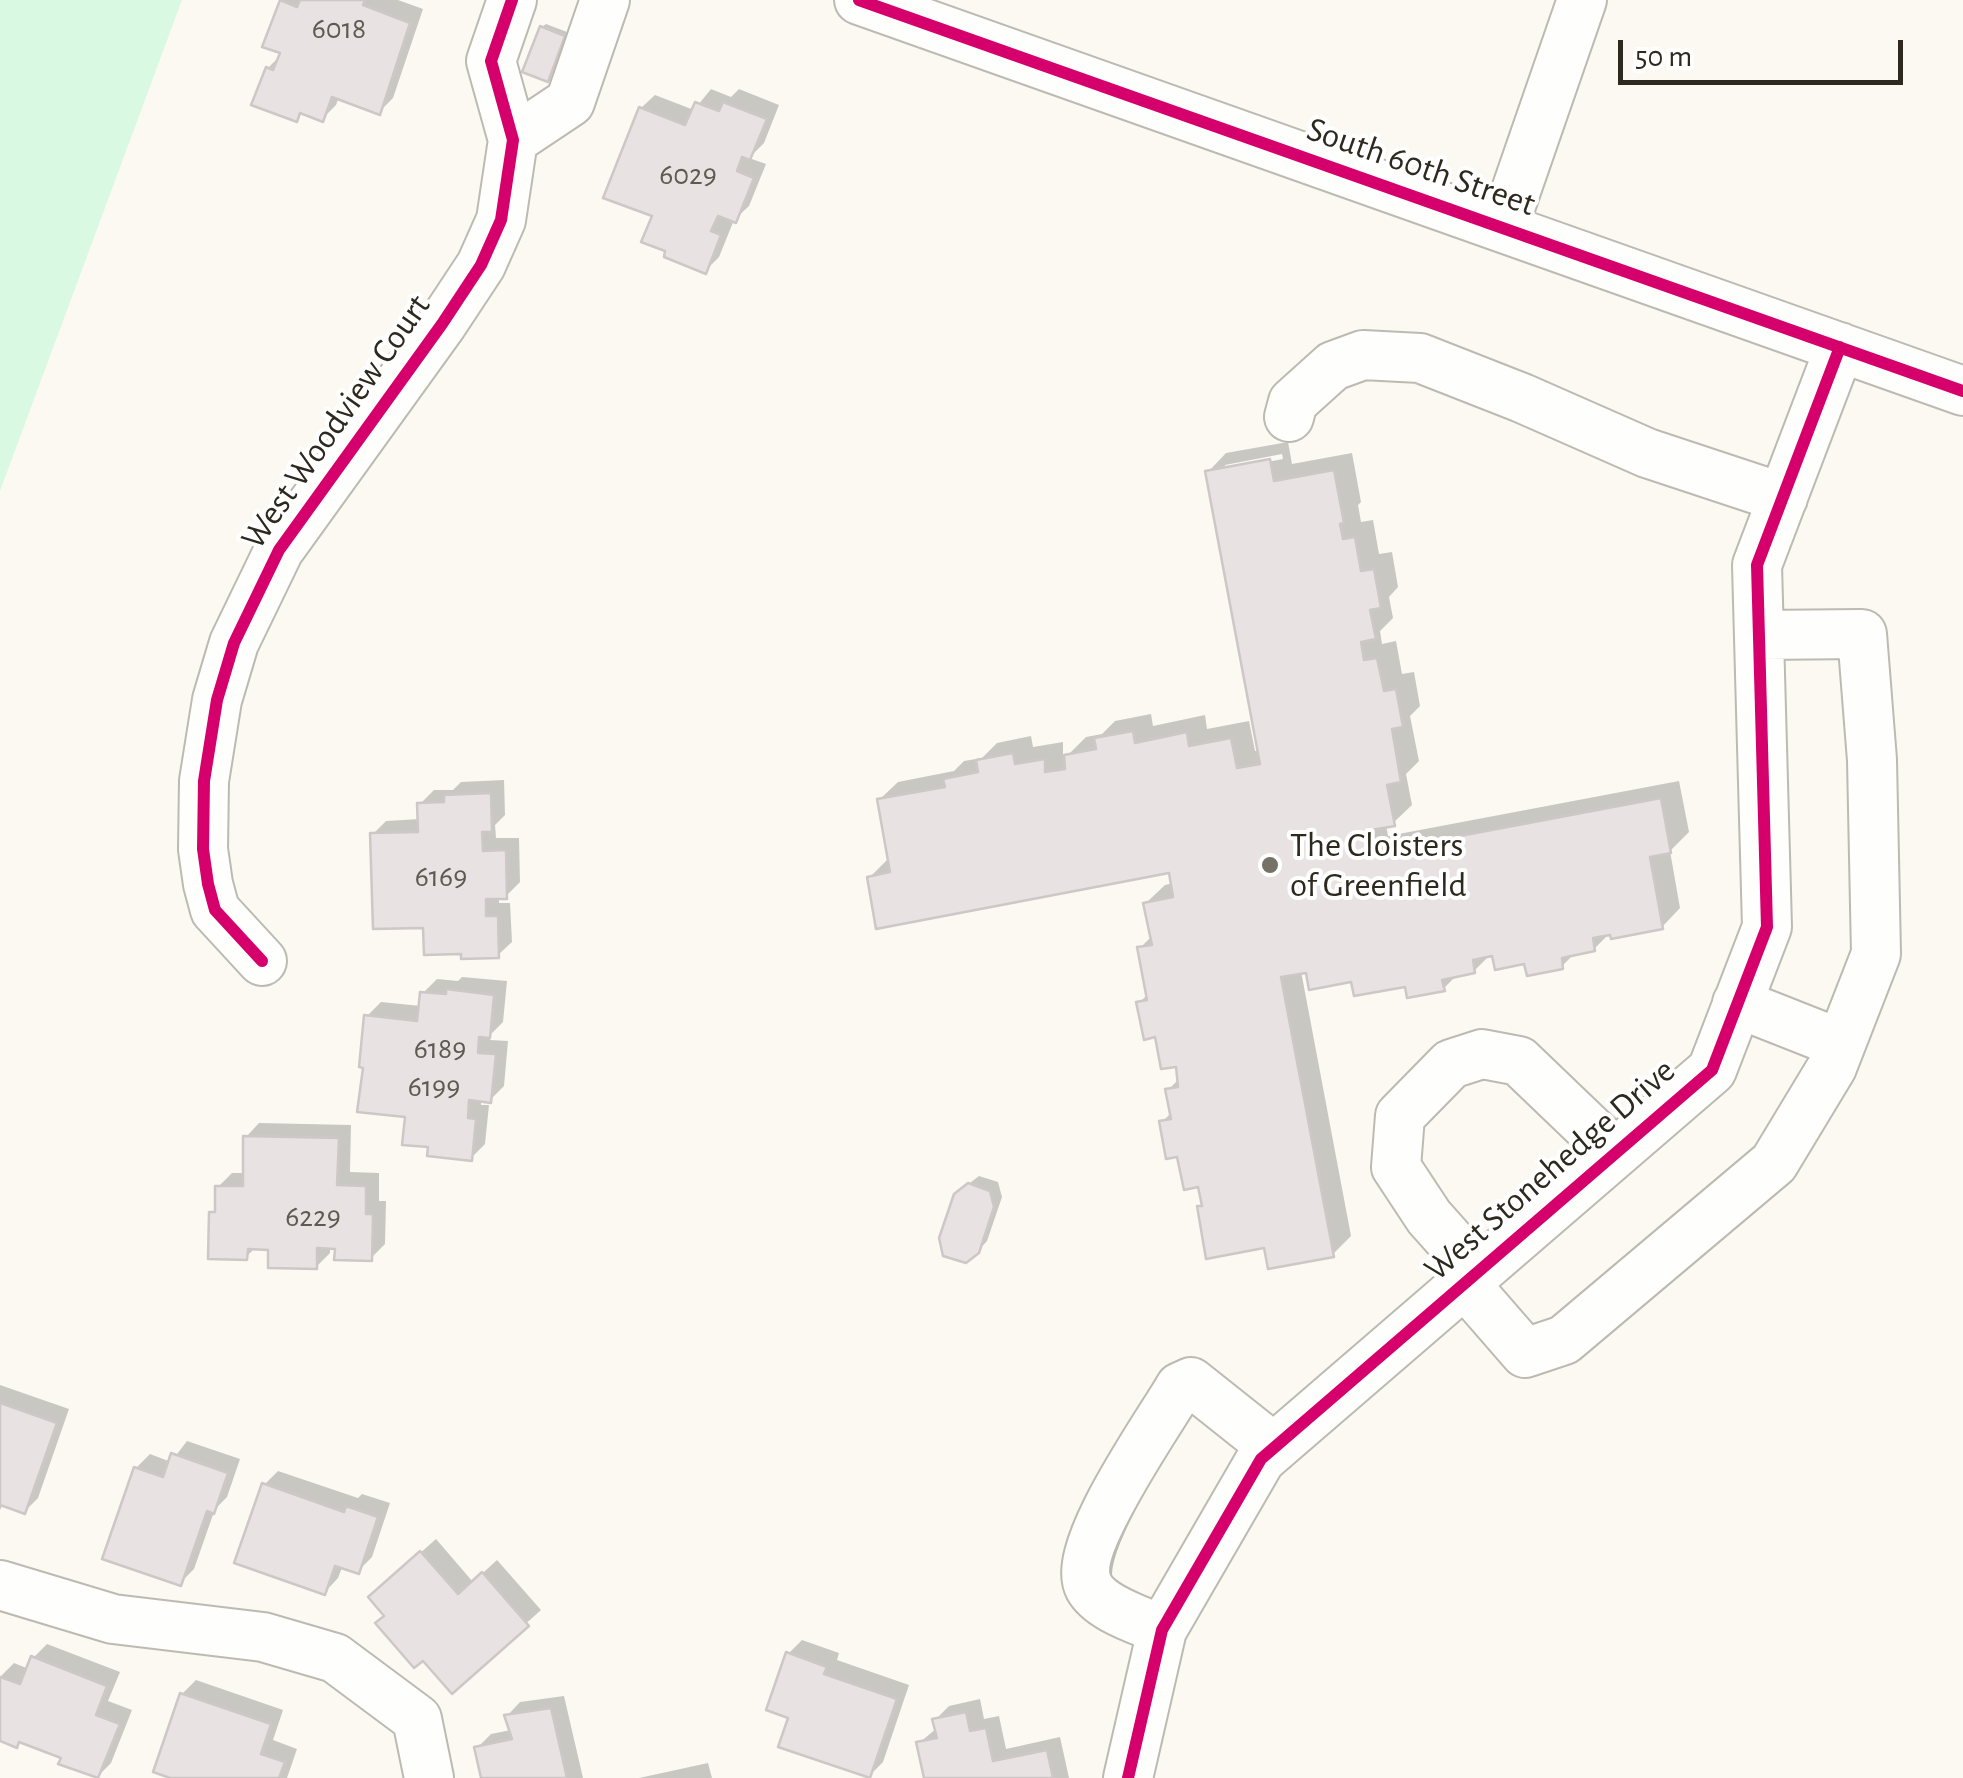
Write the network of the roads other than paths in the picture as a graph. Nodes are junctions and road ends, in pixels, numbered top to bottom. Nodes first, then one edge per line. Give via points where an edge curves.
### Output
1 (512, 0) edge
2 (605, 0) edge
3 (859, 0) edge
4 (1582, 0) edge
5 (970, 18) edge
6 (513, 140) junction
7 (1503, 228) junction
8 (1840, 347) junction
9 (1963, 390) edge
10 (1288, 417) dead end
11 (1783, 498) junction
12 (1759, 635) junction
13 (262, 961) dead end
14 (1737, 1004) junction
15 (1841, 1044) junction
16 (1615, 1153) junction
17 (1471, 1278) junction
18 (1274, 1448) junction
19 (0, 1585) edge
20 (1162, 1630) junction
21 (429, 1778) edge
22 (1128, 1778) edge

1 - 6 street via 492,61
2 - 6 street via 570,102
3 - 5 street, South 60th Street
4 - 7 street
5 - 7 street, South 60th Street
6 - 13 street, West Woodview Court via 501,220 481,265 279,550 234,644 204,781 204,849 215,910
7 - 8 street, South 60th Street
8 - 9 street, South 60th Street
8 - 11 street, West Stonehedge Drive
10 - 11 street via 1293,402 1334,366 1364,354 1420,358 1647,453
11 - 12 street, West Stonehedge Drive via 1757,565
12 - 14 street, West Stonehedge Drive via 1767,927
12 - 15 street via 1862,634 1876,954
14 - 15 street
14 - 16 street, West Stonehedge Drive via 1712,1070
15 - 17 street via 1774,1163 1564,1340 1525,1353
16 - 17 street, West Stonehedge Drive
16 - 17 street via 1519,1061 1482,1054 1451,1064 1400,1116 1396,1168
17 - 18 street, West Stonehedge Drive
18 - 20 street, West Stonehedge Drive via 1261,1459
18 - 20 street via 1192,1382 1180,1387 1108,1507 1085,1572 1095,1596
19 - 21 street via 113,1619 263,1637 335,1658 417,1719
20 - 22 street, West Stonehedge Drive

